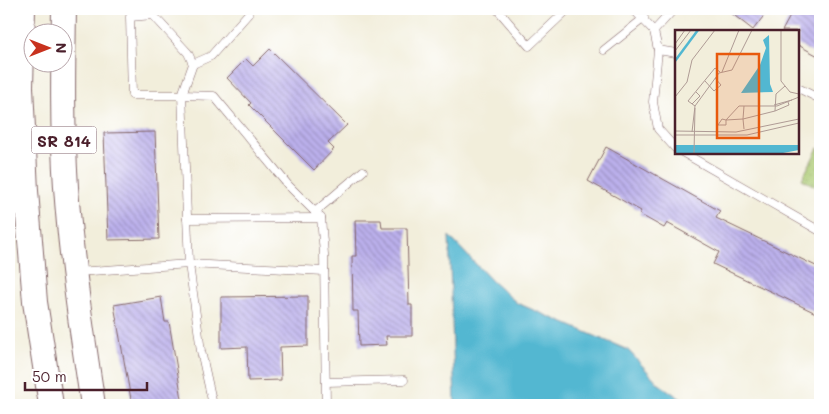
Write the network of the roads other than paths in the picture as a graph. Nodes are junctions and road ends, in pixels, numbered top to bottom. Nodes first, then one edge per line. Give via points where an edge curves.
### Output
1 (23, 9) edge
2 (64, 9) edge
3 (497, 9) edge
4 (568, 9) edge
5 (633, 9) edge
6 (674, 9) edge
7 (248, 14) dead end
8 (644, 18) junction
9 (654, 30) junction
10 (604, 50) dead end
11 (658, 50) junction
12 (675, 53) edge
13 (193, 64) junction
14 (799, 88) edge
15 (182, 95) junction
16 (820, 99) edge
17 (675, 148) edge
18 (685, 154) edge
19 (362, 171) dead end
20 (318, 215) junction
21 (187, 219) junction
22 (820, 231) edge
23 (189, 264) junction
24 (324, 271) junction
25 (75, 272) junction
26 (404, 380) dead end
27 (326, 382) junction
28 (51, 405) edge
29 (93, 405) edge
30 (213, 405) edge
31 (326, 405) edge

1 - 28 main road, SR 814 via 21,87 26,190 35,302
2 - 25 main road, SR 814 via 62,93 66,187
3 - 4 lane via 529,46
5 - 8 lane
6 - 9 lane
7 - 13 lane via 211,56
8 - 9 lane
8 - 10 lane
9 - 11 lane
11 - 12 lane
11 - 17 lane via 654,102 658,129
13 - 15 lane
13 - 15 lane via 188,52 153,16 130,17 132,95
14 - 16 lane
15 - 20 lane via 214,96 288,185
15 - 21 lane
18 - 22 lane
19 - 20 lane
20 - 21 lane
20 - 24 lane
21 - 23 lane
23 - 24 lane
23 - 25 lane
23 - 30 lane via 201,350
24 - 27 lane
25 - 29 main road, SR 814
26 - 27 lane
27 - 31 lane

